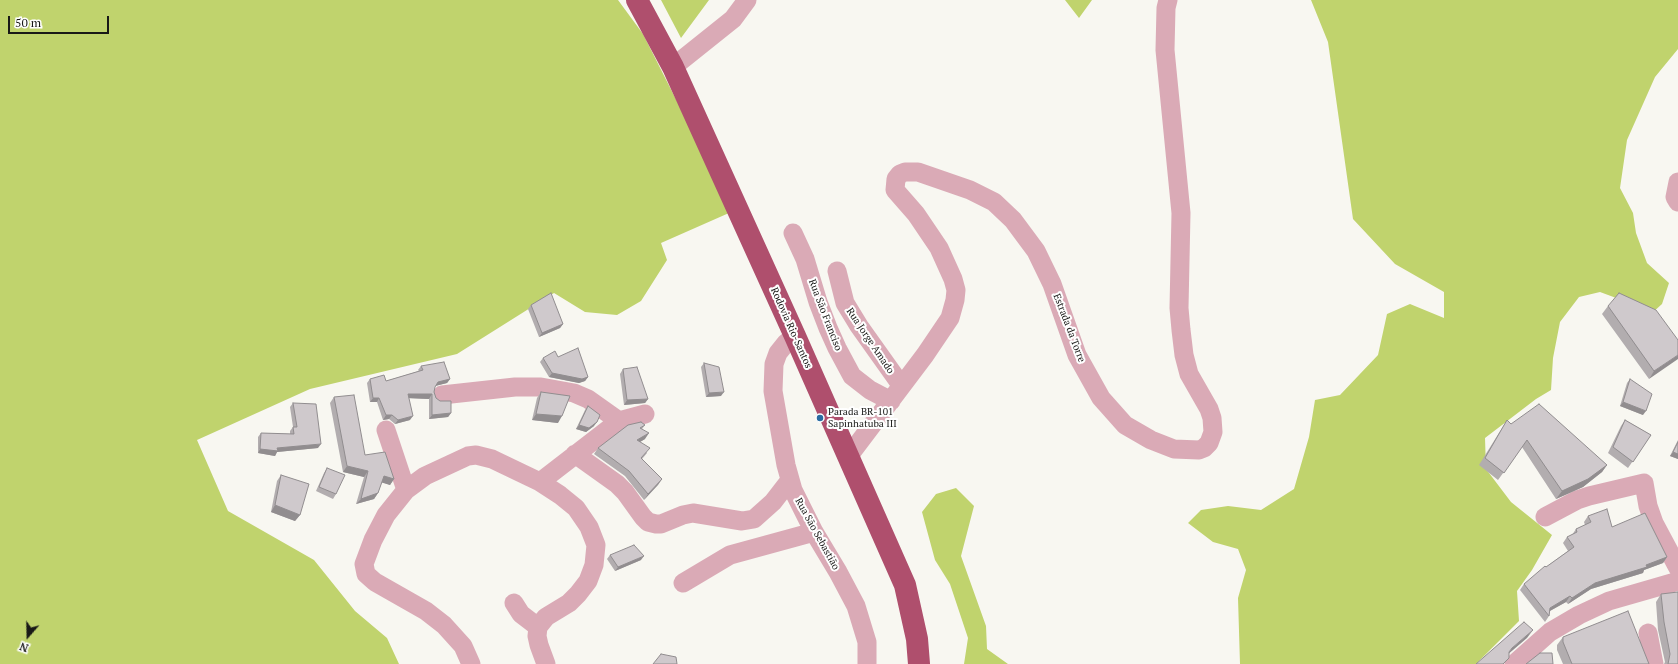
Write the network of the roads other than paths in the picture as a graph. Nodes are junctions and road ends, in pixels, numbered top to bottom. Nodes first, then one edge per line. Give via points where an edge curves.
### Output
1 (637, 0) edge
2 (747, 0) edge
3 (1168, 0) edge
4 (673, 67) junction
5 (1678, 182) edge
6 (1678, 202) edge
7 (793, 233) dead end
8 (836, 271) dead end
9 (795, 336) junction
10 (896, 393) junction
11 (442, 395) dead end
12 (645, 414) dead end
13 (619, 421) junction
14 (386, 430) dead end
15 (575, 454) junction
16 (848, 457) junction
17 (790, 480) junction
18 (540, 482) junction
19 (406, 490) junction
20 (1545, 517) dead end
21 (814, 532) junction
22 (1678, 568) edge
23 (1678, 581) edge
24 (683, 583) dead end
25 (514, 603) dead end
26 (538, 627) junction
27 (1648, 633) dead end
28 (472, 664) edge
29 (546, 664) edge
30 (867, 664) edge
31 (919, 664) edge
32 (1514, 664) edge
33 (1654, 664) edge

1 - 4 highway, Rodovia Rio-Santos
2 - 4 street via 733,19
3 - 10 street, Estrada da Torre via 1165,50 1182,212 1179,308 1181,330 1189,374 1210,409 1213,432 1209,443 1199,450 1174,449 1151,440 1125,425 1101,398 1077,355 1052,284 1036,251 1013,220 994,202 944,180 918,172 900,174 896,179 895,190 916,214 939,248 956,290 950,318
4 - 9 highway, Rodovia Rio-Santos
5 - 6 street via 1675,197
7 - 10 street, Rua São Franciso via 805,259 828,328 852,376 870,390
8 - 10 street, Rua Jorge Amado via 845,303
9 - 16 highway, Rodovia Rio-Santos
9 - 17 street, Rua São Sebastião via 778,353 774,364 773,391
10 - 16 street, Estrada da Torre
11 - 13 street via 515,387 541,387 588,398
12 - 13 street
13 - 15 street
14 - 19 street
15 - 17 street via 617,484 643,517 648,522 656,524 693,513 742,521 754,519 773,502
15 - 18 street
16 - 31 highway, Rodovia Rio-Santos via 905,585 917,639
17 - 21 street, Rua São Sebastião
18 - 19 street via 492,459 476,455 468,456 425,476
18 - 26 street via 576,508 596,544 594,565 588,581 574,598 546,617
19 - 28 street via 386,515 366,554 366,574 444,625 462,646
20 - 22 street via 1576,500 1644,483 1654,523
21 - 24 street via 730,555
21 - 30 street, Rua São Sebastião via 856,606 867,642
23 - 32 street via 1610,601 1579,615 1550,632
25 - 26 street via 521,614
26 - 29 street via 537,636
27 - 33 street

